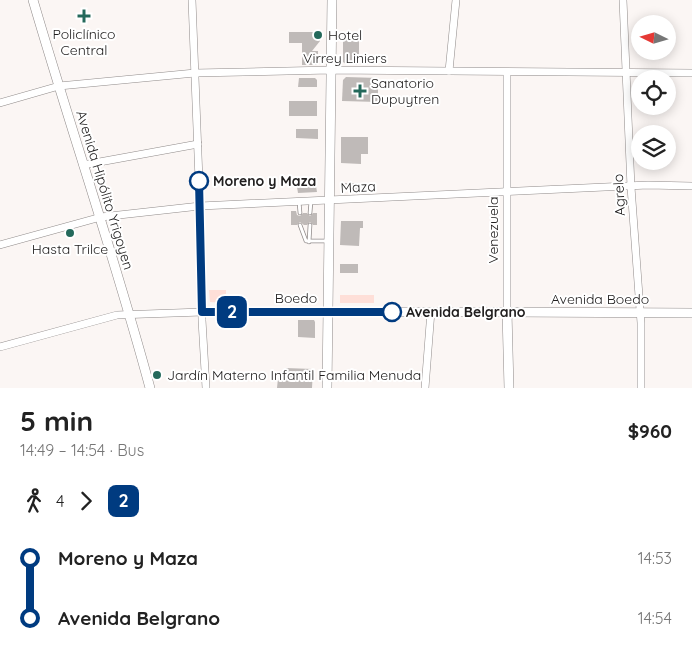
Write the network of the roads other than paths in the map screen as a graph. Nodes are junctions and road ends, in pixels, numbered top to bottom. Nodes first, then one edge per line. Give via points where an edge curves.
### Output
1 (34, 0) edge
2 (192, 0) edge
3 (332, 0) edge
4 (456, 0) edge
5 (623, 0) edge
6 (330, 70) junction
7 (449, 71) junction
8 (507, 72) junction
9 (626, 72) junction
10 (195, 73) junction
11 (692, 73) edge
12 (59, 86) junction
13 (0, 102) edge
14 (198, 144) junction
15 (83, 165) junction
16 (692, 186) edge
17 (631, 187) junction
18 (506, 193) junction
19 (311, 201) junction
20 (329, 201) junction
21 (299, 202) junction
22 (200, 206) junction
23 (300, 213) dead end
24 (310, 213) dead end
25 (101, 217) junction
26 (300, 225) dead end
27 (310, 225) dead end
28 (329, 241) junction
29 (309, 242) junction
30 (0, 245) edge
31 (431, 311) junction
32 (202, 312) junction
33 (328, 312) junction
34 (507, 312) junction
35 (640, 312) junction
36 (692, 313) edge
37 (129, 315) junction
38 (0, 347) edge
39 (150, 388) edge
40 (206, 388) edge
41 (327, 388) edge
42 (425, 388) edge
43 (509, 388) edge
44 (641, 388) edge

1 - 12 street, Avenida Hipólito Yrigoyen
2 - 10 street
3 - 6 street
4 - 7 street
5 - 9 street, Agrelo
6 - 7 street, Virrey Liniers
6 - 10 street, Virrey Liniers
6 - 20 street
7 - 8 street, Virrey Liniers
8 - 9 street, Virrey Liniers
8 - 18 street, Venezuela
9 - 11 street, Virrey Liniers
9 - 17 street, Agrelo
10 - 12 street, Virrey Liniers
10 - 14 street
12 - 13 street, Virrey Liniers
12 - 15 street, Avenida Hipólito Yrigoyen
14 - 15 street
14 - 22 street
15 - 25 street, Avenida Hipólito Yrigoyen
16 - 17 street, Maza
17 - 18 street, Maza
17 - 35 street, Agrelo
18 - 20 street, Maza
18 - 34 street, Venezuela
19 - 20 street, Maza
19 - 21 street, Maza
19 - 24 lane
20 - 28 street
21 - 22 street, Maza
21 - 23 lane
22 - 25 street, Maza
22 - 32 street
25 - 30 street, Maza
25 - 37 street, Avenida Hipólito Yrigoyen
26 - 29 lane
27 - 29 lane
28 - 29 lane
28 - 33 street
31 - 33 street, Boedo
31 - 34 street, Boedo
31 - 42 street
32 - 33 street, Boedo
32 - 37 street, Boedo
32 - 40 street
33 - 41 street
34 - 35 street, Avenida Boedo
34 - 43 street, Venezuela
35 - 36 street, Avenida Boedo
35 - 44 street, Agrelo
37 - 38 street, Boedo
37 - 39 street, Avenida Hipólito Yrigoyen

